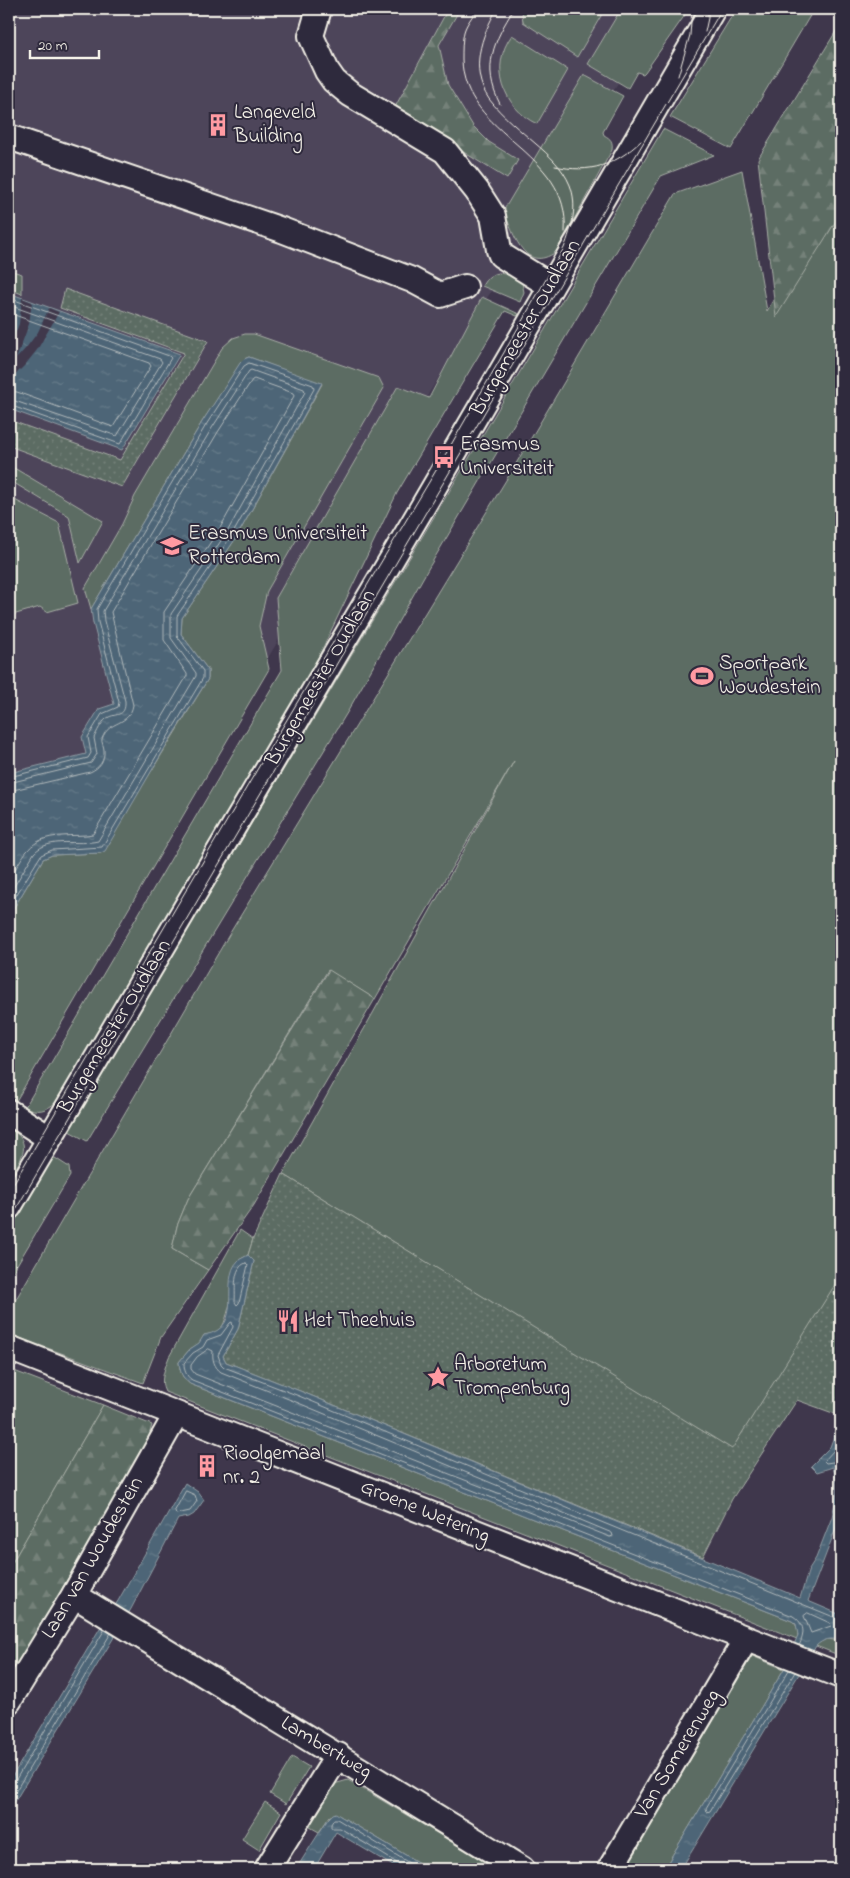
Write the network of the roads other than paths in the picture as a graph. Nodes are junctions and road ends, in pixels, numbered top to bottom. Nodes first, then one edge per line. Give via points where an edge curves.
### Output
1 (319, 9) edge
2 (713, 12) edge
3 (9, 137) edge
4 (551, 286) junction
5 (465, 287) dead end
6 (11, 1114) edge
7 (50, 1138) junction
8 (9, 1207) edge
9 (9, 1348) edge
10 (176, 1415) junction
11 (74, 1595) junction
12 (746, 1639) junction
13 (841, 1676) edge
14 (9, 1701) edge
15 (338, 1755) junction
16 (267, 1869) edge
17 (522, 1869) edge
18 (610, 1869) edge

1 - 4 street via 311,36 334,81 444,151 493,216 501,255
2 - 4 street, Burgemeester Oudlaan
3 - 5 street via 282,230 412,280 440,295
4 - 7 street, Burgemeester Oudlaan
6 - 7 street
7 - 8 street, Burgemeester Oudlaan
9 - 10 street, Groene Wetering
10 - 11 street, Laan van Woudestein
10 - 12 street, Groene Wetering
11 - 14 street, Laan van Woudestein
11 - 15 street, Lambertweg
12 - 13 street, Groene Wetering
12 - 18 street, Van Somerenweg
15 - 16 street
15 - 17 street, Lambertweg

